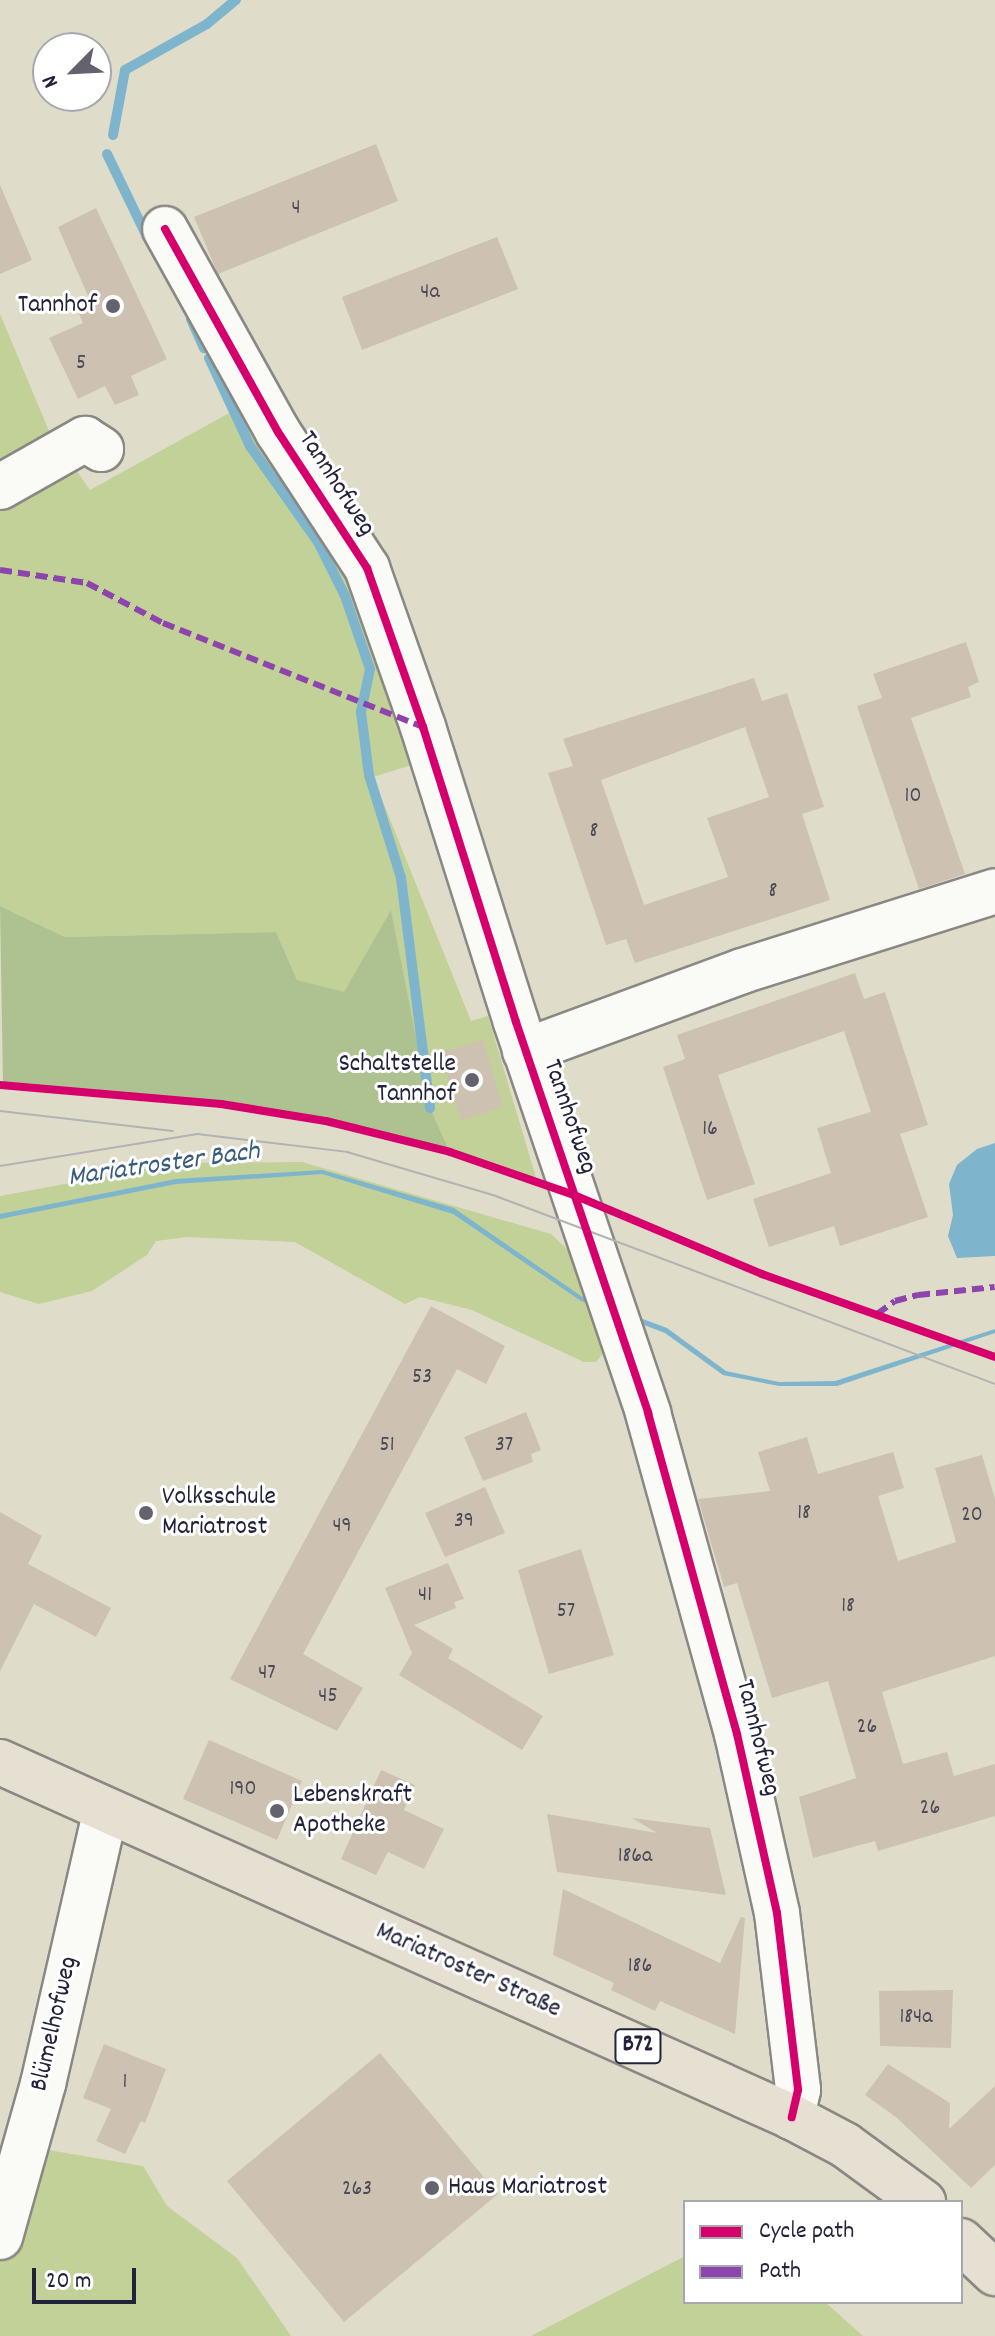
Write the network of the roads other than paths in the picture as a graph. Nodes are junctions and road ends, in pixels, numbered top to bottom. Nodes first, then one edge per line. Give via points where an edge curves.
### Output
1 (165, 229) dead end
2 (101, 449) dead end
3 (0, 487) edge
4 (995, 891) edge
5 (525, 1051) junction
6 (0, 1762) edge
7 (106, 1810) junction
8 (792, 2117) junction
9 (920, 2200) edge
10 (0, 2237) edge
11 (963, 2243) edge
12 (995, 2273) edge

1 - 5 street, Tannhofweg via 278,432 367,568
2 - 3 street via 85,439
4 - 5 street, Tannhofweg via 742,971
5 - 8 street, Tannhofweg via 623,1341 733,1719 777,1913 798,2090
6 - 7 main road, Mariatroster Straße / B72
7 - 8 main road, Mariatroster Straße / B72
7 - 10 street, Blümelhofweg via 43,2084
8 - 9 main road, Mariatroster Straße / B72 via 845,2145
11 - 12 main road

